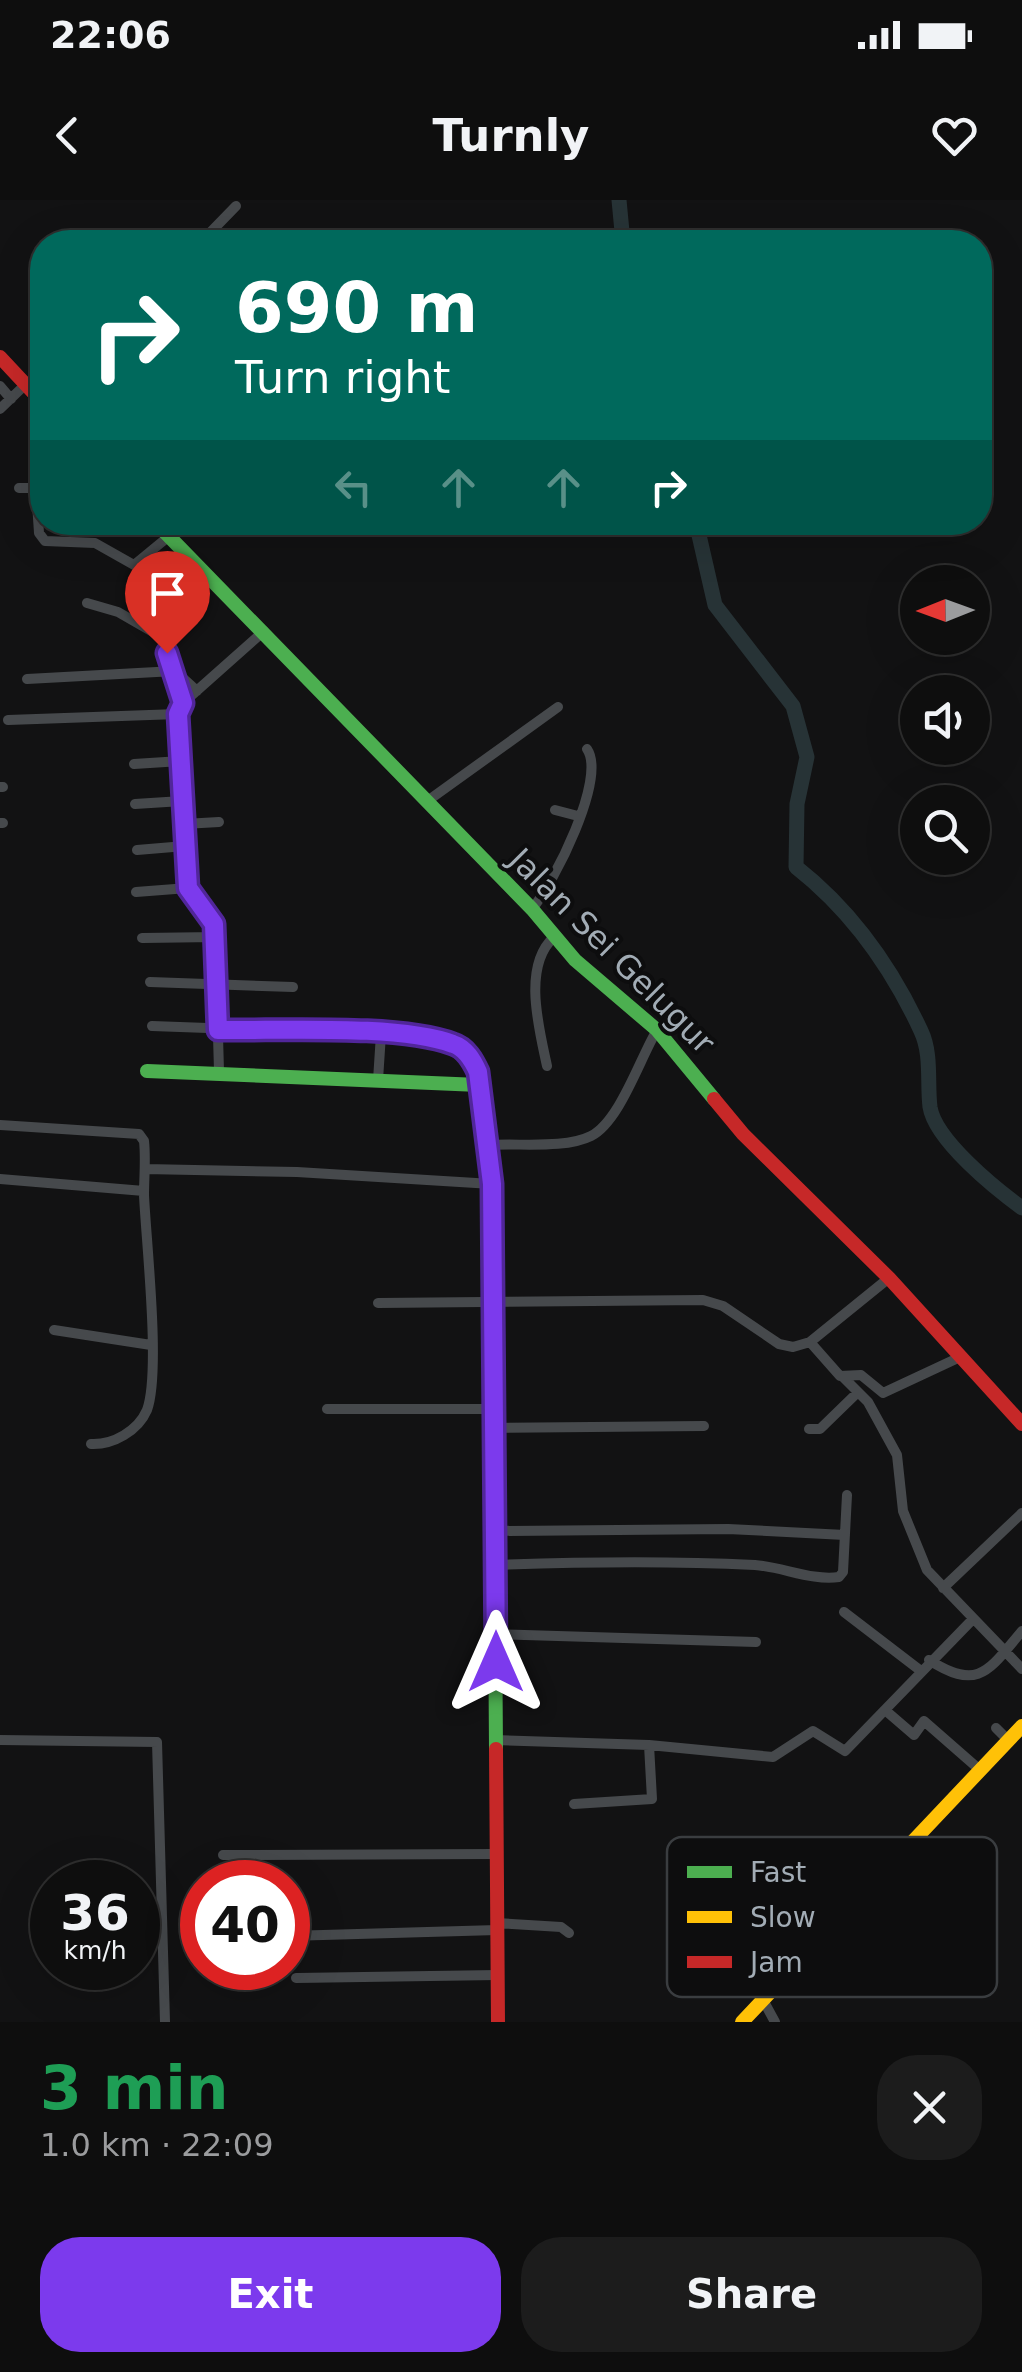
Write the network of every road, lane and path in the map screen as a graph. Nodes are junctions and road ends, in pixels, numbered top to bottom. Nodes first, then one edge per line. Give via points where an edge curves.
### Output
1 (236, 206) dead end
2 (213, 230) edge
3 (0, 357) edge
4 (26, 384) junction
5 (0, 386) edge
6 (30, 388) edge
7 (12, 398) junction
8 (0, 410) edge
9 (19, 488) dead end
10 (30, 488) edge
11 (41, 535) edge
12 (168, 537) joint
13 (87, 603) dead end
14 (264, 630) junction
15 (176, 671) junction
16 (27, 678) dead end
17 (197, 691) junction
18 (558, 707) dead end
19 (181, 708) junction
20 (8, 720) dead end
21 (587, 749) dead end
22 (182, 761) junction
23 (134, 764) dead end
24 (182, 801) junction
25 (426, 802) junction
26 (135, 804) dead end
27 (555, 810) dead end
28 (578, 816) junction
29 (219, 822) dead end
30 (184, 824) junction
31 (185, 846) junction
32 (137, 850) dead end
33 (188, 888) junction
34 (136, 892) dead end
35 (532, 908) junction
36 (554, 936) junction
37 (216, 937) junction
38 (142, 938) dead end
39 (150, 982) dead end
40 (218, 983) junction
41 (293, 988) dead end
42 (152, 1026) dead end
43 (218, 1030) junction
44 (656, 1030) junction
45 (382, 1034) junction
46 (547, 1066) dead end
47 (146, 1070) dead end
48 (219, 1071) junction
49 (378, 1080) junction
50 (479, 1085) junction
51 (0, 1125) edge
52 (490, 1145) junction
53 (144, 1170) junction
54 (0, 1179) edge
55 (492, 1184) junction
56 (144, 1191) junction
57 (888, 1278) junction
58 (492, 1300) junction
59 (378, 1302) dead end
60 (54, 1330) dead end
61 (810, 1342) junction
62 (151, 1345) junction
63 (958, 1358) junction
64 (843, 1377) junction
65 (856, 1394) junction
66 (492, 1408) junction
67 (328, 1410) dead end
68 (1022, 1424) edge
69 (704, 1426) dead end
70 (492, 1428) junction
71 (809, 1428) dead end
72 (92, 1444) dead end
73 (847, 1495) dead end
74 (1022, 1513) edge
75 (496, 1531) junction
76 (845, 1536) junction
77 (496, 1565) junction
78 (943, 1588) junction
79 (844, 1612) dead end
80 (973, 1618) junction
81 (1022, 1631) edge
82 (495, 1634) junction
83 (756, 1642) dead end
84 (1004, 1652) junction
85 (929, 1660) junction
86 (1022, 1669) edge
87 (921, 1671) junction
88 (885, 1710) junction
89 (1022, 1726) edge
90 (996, 1728) dead end
91 (0, 1740) edge
92 (495, 1740) junction
93 (1009, 1741) junction
94 (649, 1745) junction
95 (980, 1770) junction
96 (574, 1804) dead end
97 (917, 1837) edge
98 (495, 1854) junction
99 (223, 1855) dead end
100 (497, 1926) junction
101 (570, 1933) dead end
102 (310, 1935) edge
103 (498, 1975) junction
104 (310, 1978) edge
105 (766, 1997) edge
106 (763, 2000) junction
107 (165, 2022) edge
108 (498, 2022) edge
109 (742, 2022) edge
110 (775, 2022) edge

1 - 2 street
3 - 4 main road
4 - 6 main road
4 - 7 street
5 - 7 street
7 - 8 street
9 - 10 street
11 - 12 street via 46,541 94,543 134,565
12 - 14 main road, Jalan Sei Gelugur
13 - 15 street via 156,632
14 - 17 street
14 - 25 main road, Jalan Sei Gelugur
15 - 16 street
15 - 17 street
15 - 19 street
17 - 19 street
18 - 25 street
19 - 20 street
19 - 22 street
21 - 28 street via 594,765
22 - 23 street
22 - 24 street
24 - 26 street
24 - 30 street
25 - 35 main road, Jalan Sei Gelugur
27 - 28 street
28 - 35 street via 555,879
29 - 30 street
30 - 31 street
31 - 32 street
31 - 33 street
33 - 34 street
33 - 37 street
35 - 36 main road, Jalan Sei Gelugur
36 - 44 main road, Jalan Sei Gelugur
36 - 46 street via 538,963 537,1010
37 - 38 street
37 - 40 street
39 - 40 street
40 - 41 street
40 - 43 street
42 - 43 street
43 - 45 street
43 - 48 street
44 - 52 street via 627,1090 594,1135
44 - 57 main road, Jalan Sei Gelugur via 743,1134
45 - 49 street
45 - 50 street via 459,1046 475,1065
47 - 48 main road
48 - 49 main road
49 - 50 main road
50 - 52 main road
51 - 53 street via 138,1134
52 - 55 main road
53 - 55 street
53 - 56 street
54 - 56 street
55 - 58 main road
56 - 62 street
57 - 61 street
57 - 63 main road, Jalan Sei Gelugur
58 - 59 street
58 - 61 street via 702,1300 723,1306 779,1344
58 - 66 main road
60 - 62 street
61 - 64 street
62 - 72 street via 146,1410 122,1436
63 - 64 street via 883,1392 861,1375
63 - 68 main road, Jalan Sei Gelugur
64 - 65 street
65 - 71 street via 820,1430
65 - 78 street via 868,1402 897,1455 909,1533
66 - 67 street
66 - 70 main road
69 - 70 street
70 - 75 main road
73 - 76 street
74 - 78 street
75 - 76 street
75 - 77 main road
76 - 77 street via 843,1572 832,1578 732,1564
77 - 82 main road
78 - 80 street
79 - 87 street
80 - 84 street
80 - 85 street
81 - 84 street
82 - 83 street
82 - 92 main road
84 - 85 street via 980,1675 967,1678
84 - 86 street
85 - 87 street
87 - 88 street
88 - 94 street via 845,1751 813,1731 773,1758
88 - 95 street via 914,1735 924,1721
89 - 93 main road
90 - 93 street
91 - 107 street via 157,1742
92 - 94 street
92 - 98 main road
93 - 95 main road
94 - 96 street via 652,1799
95 - 97 main road
98 - 99 street
98 - 100 main road
100 - 101 street via 560,1927
100 - 102 street
100 - 103 main road
103 - 104 street
103 - 108 main road
105 - 106 main road
106 - 109 main road
106 - 110 street

